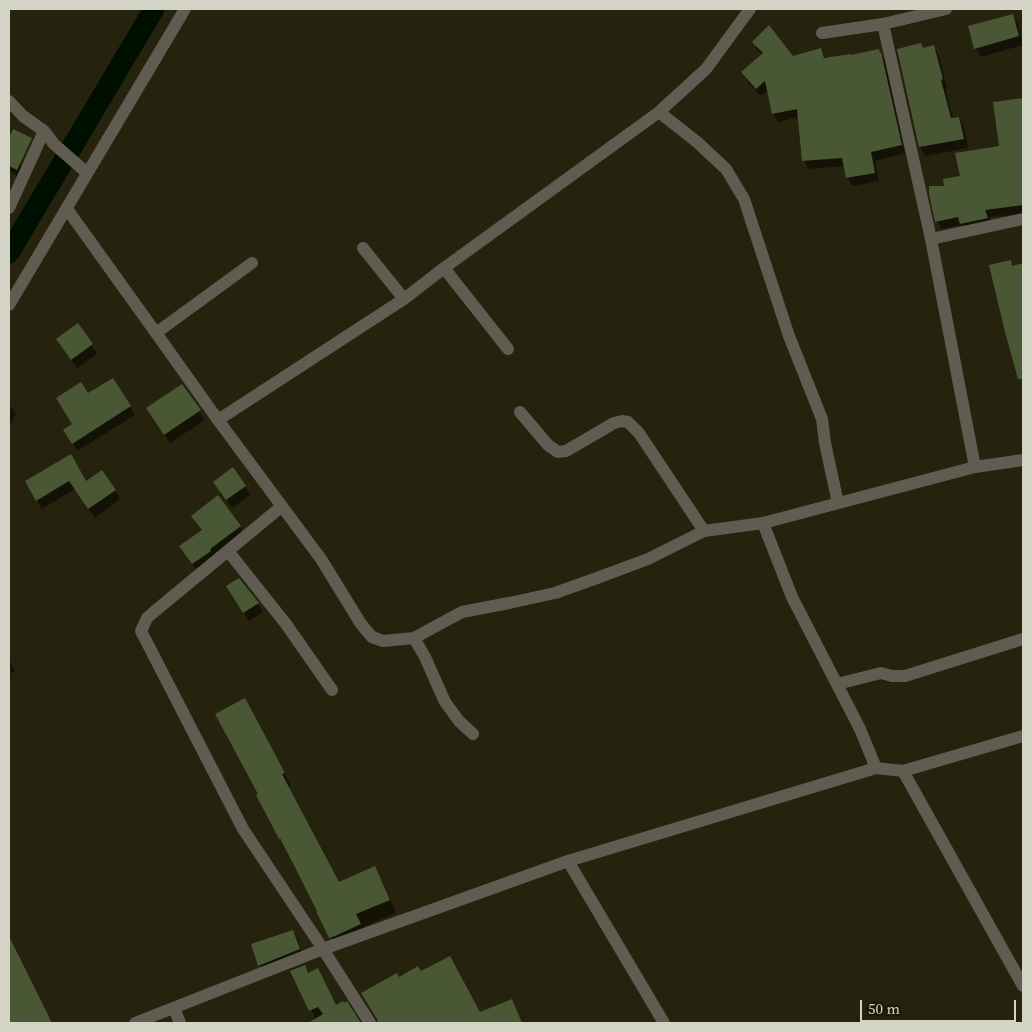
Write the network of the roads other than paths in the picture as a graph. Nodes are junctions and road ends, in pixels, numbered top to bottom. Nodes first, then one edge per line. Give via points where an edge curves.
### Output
1 (185, 9) edge
2 (750, 9) edge
3 (946, 9) edge
4 (883, 24) junction
5 (822, 33) dead end
6 (9, 101) edge
7 (659, 112) junction
8 (44, 131) junction
9 (86, 173) junction
10 (9, 208) edge
11 (67, 209) junction
12 (1023, 219) edge
13 (931, 238) junction
14 (363, 248) dead end
15 (252, 263) dead end
16 (444, 268) junction
17 (404, 300) junction
18 (9, 305) edge
19 (156, 332) junction
20 (508, 349) dead end
21 (520, 412) dead end
22 (218, 420) junction
23 (1023, 460) edge
24 (975, 467) junction
25 (838, 503) junction
26 (282, 507) junction
27 (762, 523) junction
28 (704, 531) junction
29 (228, 551) junction
30 (414, 638) junction
31 (1023, 639) edge
32 (837, 684) junction
33 (332, 690) dead end
34 (473, 734) dead end
35 (1023, 736) edge
36 (876, 768) junction
37 (903, 771) junction
38 (568, 861) junction
39 (323, 949) junction
40 (1023, 986) edge
41 (174, 1008) junction
42 (135, 1023) edge
43 (180, 1023) edge
44 (370, 1023) edge
45 (664, 1023) edge

1 - 9 street
2 - 7 street via 706,69
3 - 4 street
4 - 5 street
4 - 13 street
6 - 8 street
7 - 16 street
7 - 25 street via 726,169 744,199 822,419
8 - 9 street
8 - 10 street
9 - 11 street
11 - 18 street
11 - 19 street
12 - 13 street
13 - 24 street
14 - 17 street
15 - 19 street
16 - 17 street
16 - 20 street
17 - 22 street
19 - 22 street
21 - 28 street via 558,452 566,451 614,423 628,422 640,433
22 - 26 street
23 - 24 street
24 - 25 street
25 - 27 street
26 - 29 street
26 - 30 street via 372,636 383,641
27 - 28 street
27 - 32 street via 792,597
28 - 30 street via 648,559 597,578 509,604 462,612
29 - 33 street via 286,624
29 - 39 street via 147,618 142,631 243,829
30 - 34 street via 446,702
31 - 32 street via 905,676 881,673
32 - 36 street
35 - 37 street
36 - 37 street
36 - 38 street
37 - 40 street
38 - 39 street
38 - 45 street
39 - 41 street
39 - 44 street
41 - 42 street
41 - 43 street

